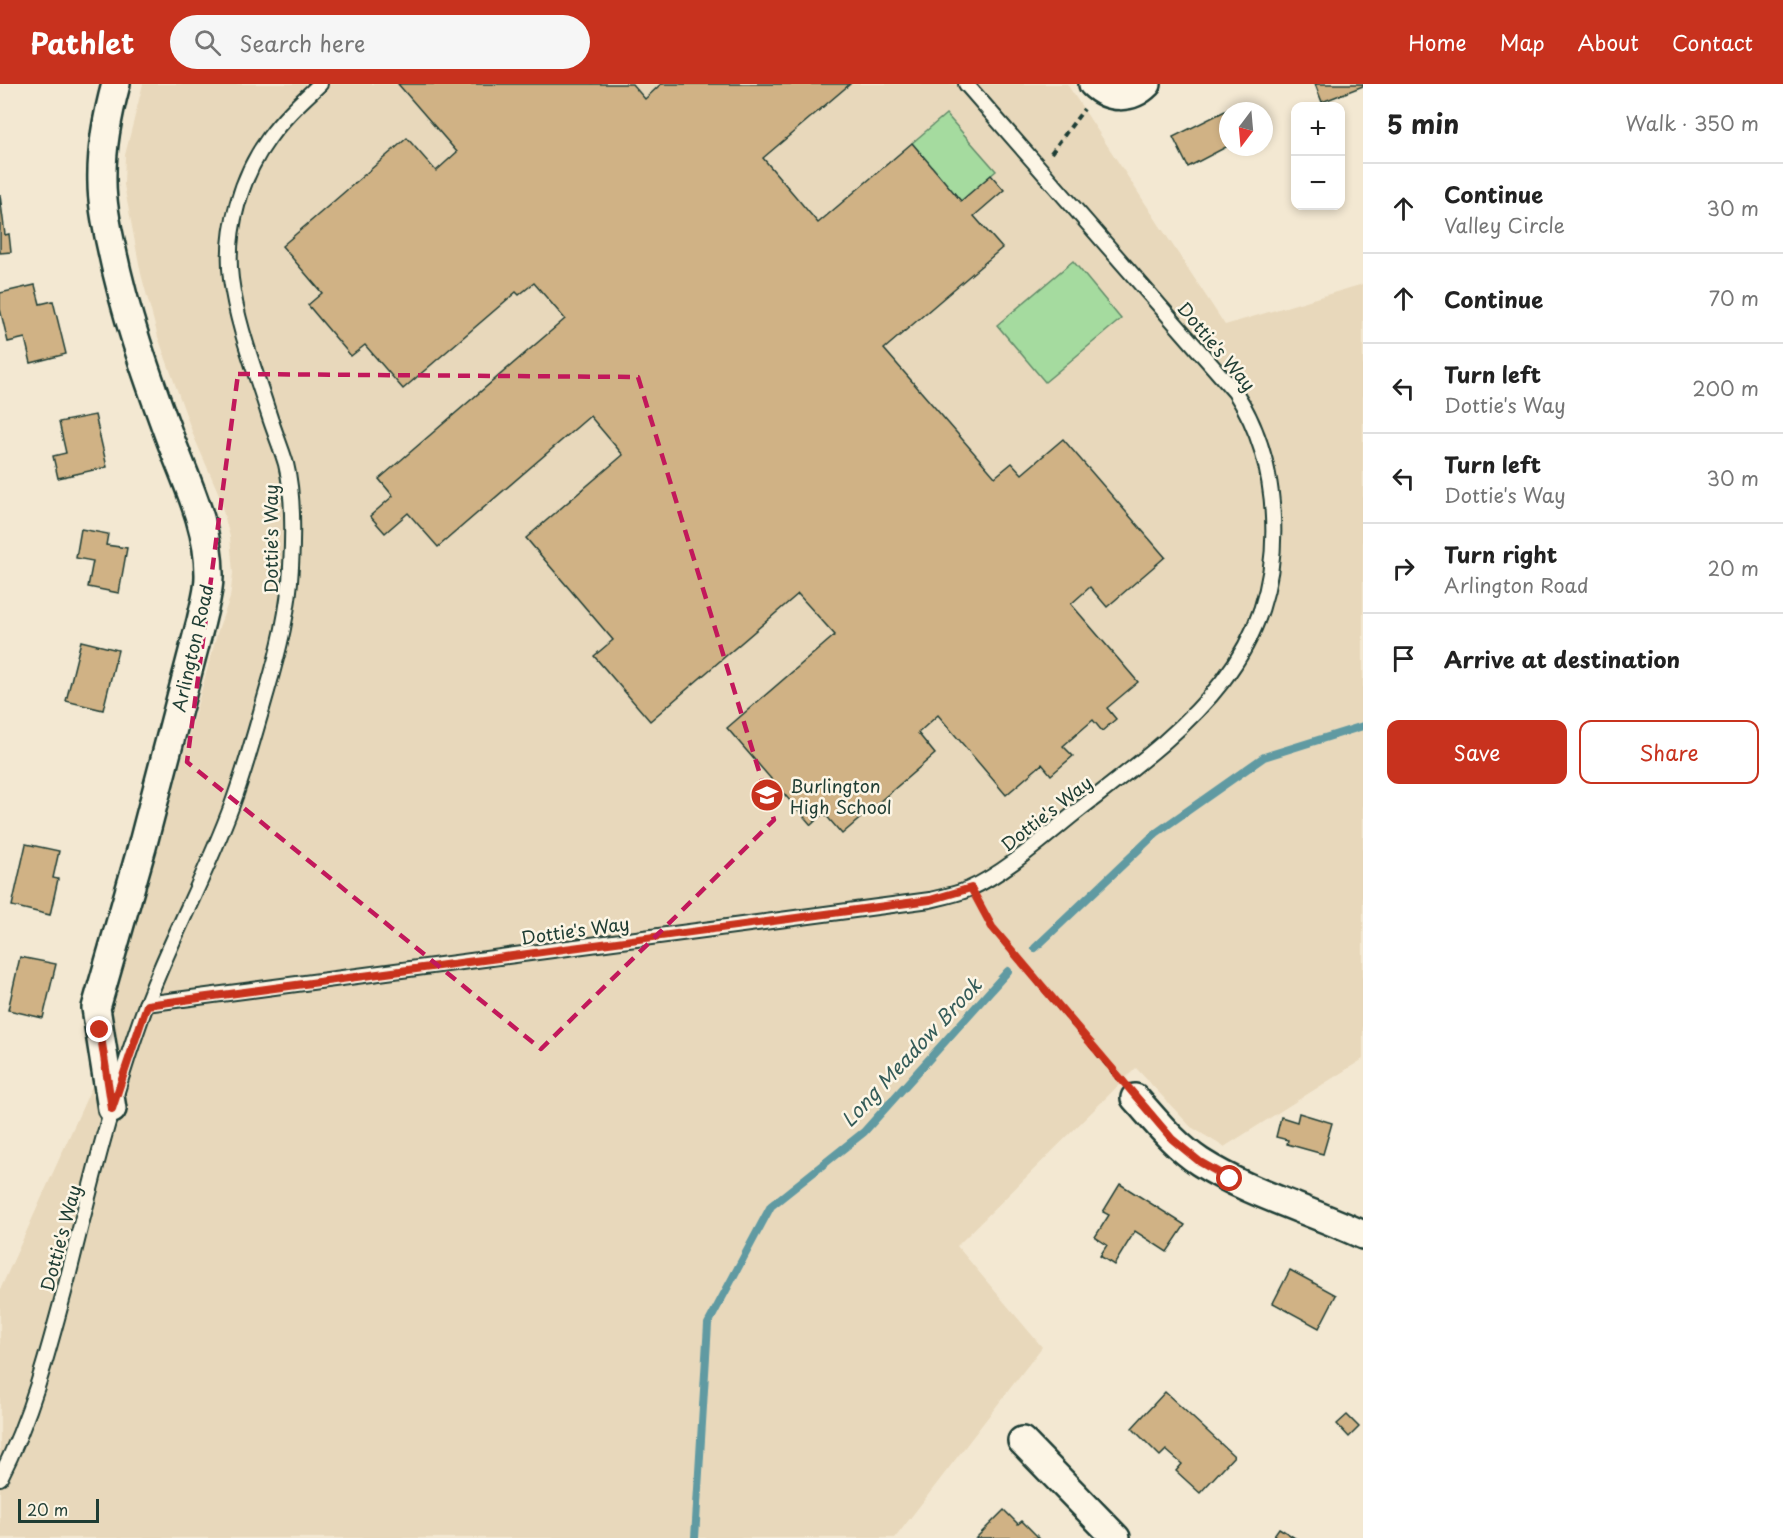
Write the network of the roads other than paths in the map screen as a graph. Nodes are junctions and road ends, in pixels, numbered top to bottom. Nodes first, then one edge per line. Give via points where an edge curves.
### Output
1 (116, 84) edge
2 (320, 84) edge
3 (966, 84) edge
4 (1147, 84) edge
5 (1096, 87) edge
6 (147, 1005) junction
7 (1135, 1098) road end
8 (112, 1109) junction
9 (1363, 1235) edge
10 (1022, 1441) dead end
11 (0, 1478) edge
12 (1116, 1538) edge

1 - 8 street, Arlington Road via 108,111 102,162 108,234 131,328 197,509 209,577 207,598 142,847 96,1008
2 - 6 lane, Dottie's Way via 290,111 257,157 238,203 231,247 231,280 239,319 286,466 291,494 290,593 277,658 247,763
3 - 6 lane, Dottie's Way via 1235,392 1262,451 1271,492 1273,535 1263,604 1229,675 1200,708 1164,744 1002,869 971,888 930,900
4 - 5 street via 1128,95 1113,95
6 - 8 lane, Dottie's Way
7 - 9 street via 1172,1139 1200,1162 1230,1179
8 - 11 lane, Dottie's Way via 50,1349 30,1411
10 - 12 street

